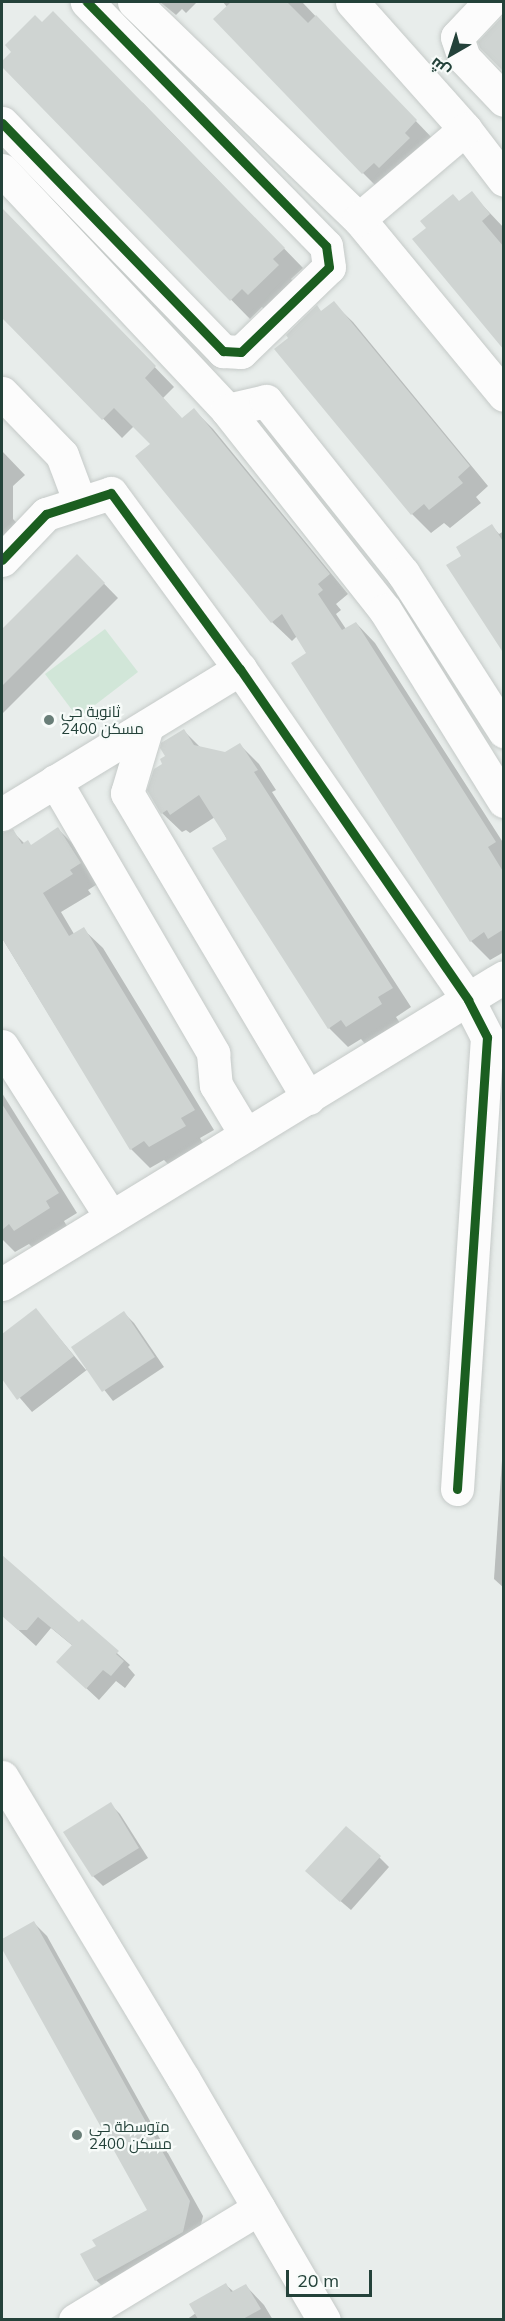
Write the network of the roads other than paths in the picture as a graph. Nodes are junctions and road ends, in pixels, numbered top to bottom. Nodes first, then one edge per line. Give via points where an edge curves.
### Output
1 (87, 2) edge
2 (134, 2) edge
3 (352, 2) edge
4 (490, 2) edge
5 (504, 100) edge
6 (2, 123) edge
7 (465, 129) junction
8 (2, 170) edge
9 (504, 180) edge
10 (359, 219) junction
11 (2, 393) edge
12 (504, 395) edge
13 (227, 410) junction
14 (80, 503) junction
15 (2, 560) edge
16 (240, 669) junction
17 (147, 726) junction
18 (504, 731) edge
19 (56, 781) junction
20 (504, 801) edge
21 (2, 813) edge
22 (504, 977) edge
23 (468, 1000) junction
24 (2, 1046) edge
25 (308, 1098) junction
26 (246, 1135) junction
27 (111, 1217) junction
28 (2, 1284) edge
29 (458, 1490) dead end
30 (2, 1777) edge
31 (259, 2208) junction
32 (87, 2316) edge
33 (324, 2319) edge

1 - 6 street via 326,246 329,267 241,352 223,351
2 - 10 street
3 - 7 street
4 - 5 street via 458,37 464,58
7 - 9 street
7 - 10 street
8 - 13 street
10 - 12 street
11 - 14 street via 62,455
13 - 18 street via 266,401 403,573
13 - 20 street via 385,610
14 - 15 street via 46,514
14 - 16 street via 111,493
16 - 17 street
16 - 23 street
17 - 19 street
17 - 25 street via 127,793
19 - 21 street
19 - 26 street via 213,1053 216,1085
22 - 23 street
23 - 25 street
23 - 29 street via 487,1037
24 - 27 street
25 - 26 street
26 - 27 street
27 - 28 street
30 - 31 street
31 - 32 street
31 - 33 street

